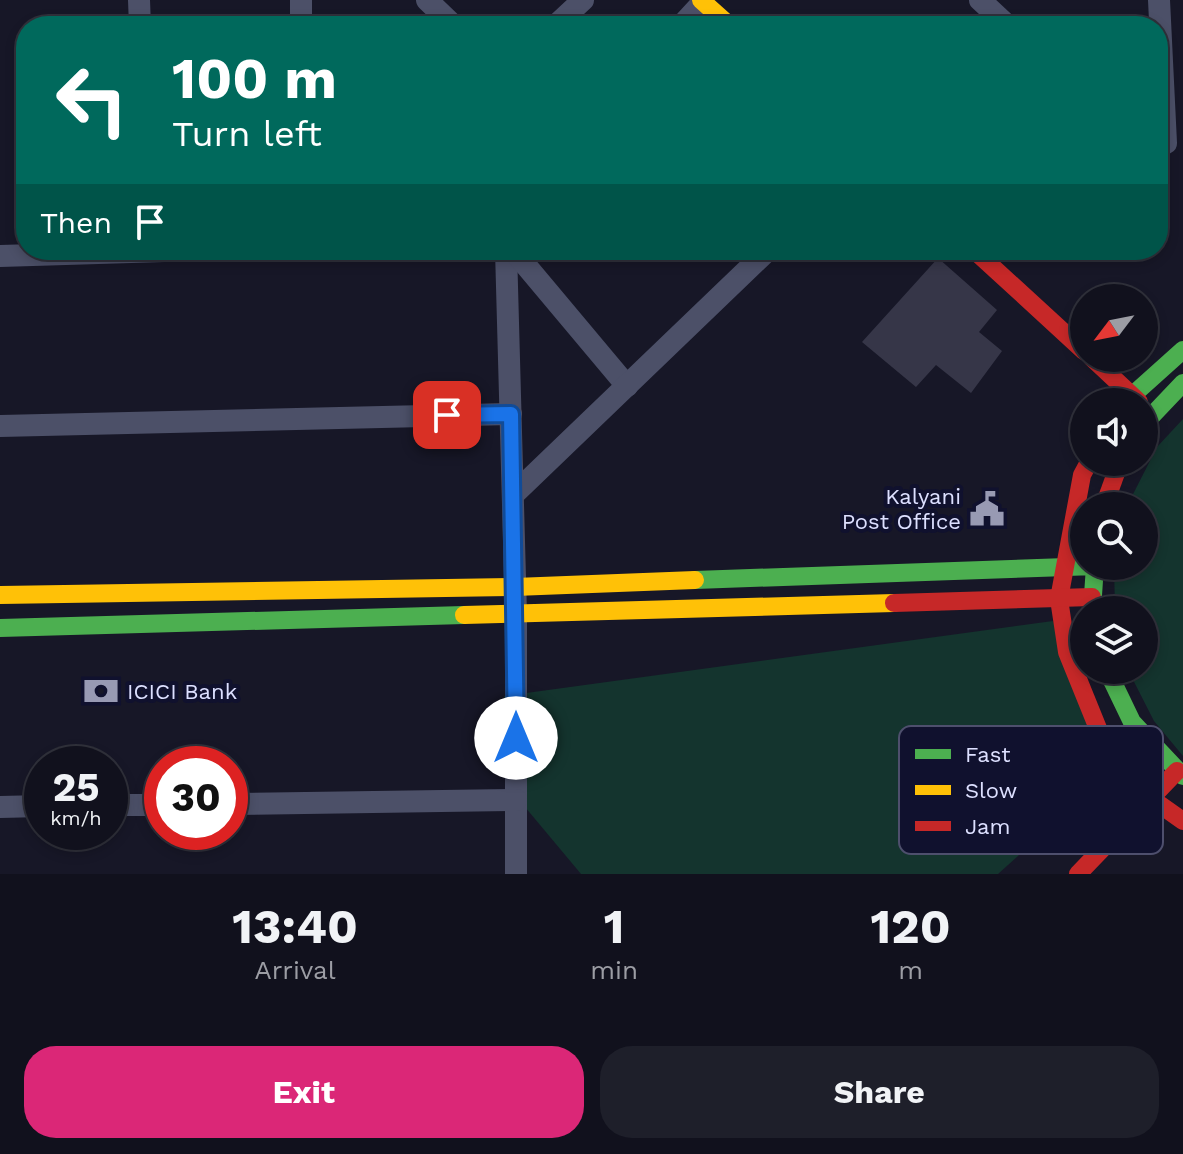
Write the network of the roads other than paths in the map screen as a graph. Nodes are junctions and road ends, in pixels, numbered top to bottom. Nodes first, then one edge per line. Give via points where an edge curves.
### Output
1 (427, 0) edge
2 (583, 0) edge
3 (980, 0) edge
4 (702, 1) edge
5 (444, 16) edge
6 (566, 16) edge
7 (719, 16) edge
8 (997, 16) edge
9 (506, 260) edge
10 (521, 260) edge
11 (758, 260) edge
12 (985, 260) edge
13 (1070, 338) edge
14 (1183, 350) edge
15 (1105, 372) edge
16 (1183, 383) edge
17 (627, 386) junction
18 (1121, 388) edge
19 (1154, 388) edge
20 (1158, 397) edge
21 (511, 414) junction
22 (0, 426) edge
23 (1082, 476) edge
24 (513, 495) junction
25 (1065, 566) junction
26 (515, 587) junction
27 (0, 595) edge
28 (1093, 596) edge
29 (1059, 599) junction
30 (1070, 601) edge
31 (516, 614) junction
32 (0, 628) edge
33 (1114, 684) edge
34 (1097, 726) edge
35 (1136, 726) edge
36 (1163, 755) edge
37 (1180, 773) edge
38 (1163, 789) edge
39 (516, 800) junction
40 (248, 804) edge
41 (24, 806) edge
42 (0, 807) edge
43 (1163, 807) edge
44 (1183, 821) edge
45 (1098, 854) edge
46 (516, 874) edge
47 (1078, 874) edge

1 - 5 street
2 - 6 street
3 - 8 street
4 - 7 main road
9 - 21 street
10 - 17 street
11 - 17 street
12 - 13 main road
14 - 19 main road
15 - 18 main road
16 - 20 main road
17 - 24 street
21 - 22 street
21 - 24 street
23 - 25 main road
24 - 26 street
25 - 26 main road
25 - 28 main road via 1095,566
25 - 29 main road
26 - 27 main road
26 - 31 street
29 - 30 main road
29 - 31 main road
29 - 34 main road via 1067,652
31 - 32 main road
31 - 39 street
33 - 35 main road
36 - 37 main road
37 - 38 main road
39 - 40 street
39 - 46 street
41 - 42 street
43 - 44 main road
45 - 47 main road

